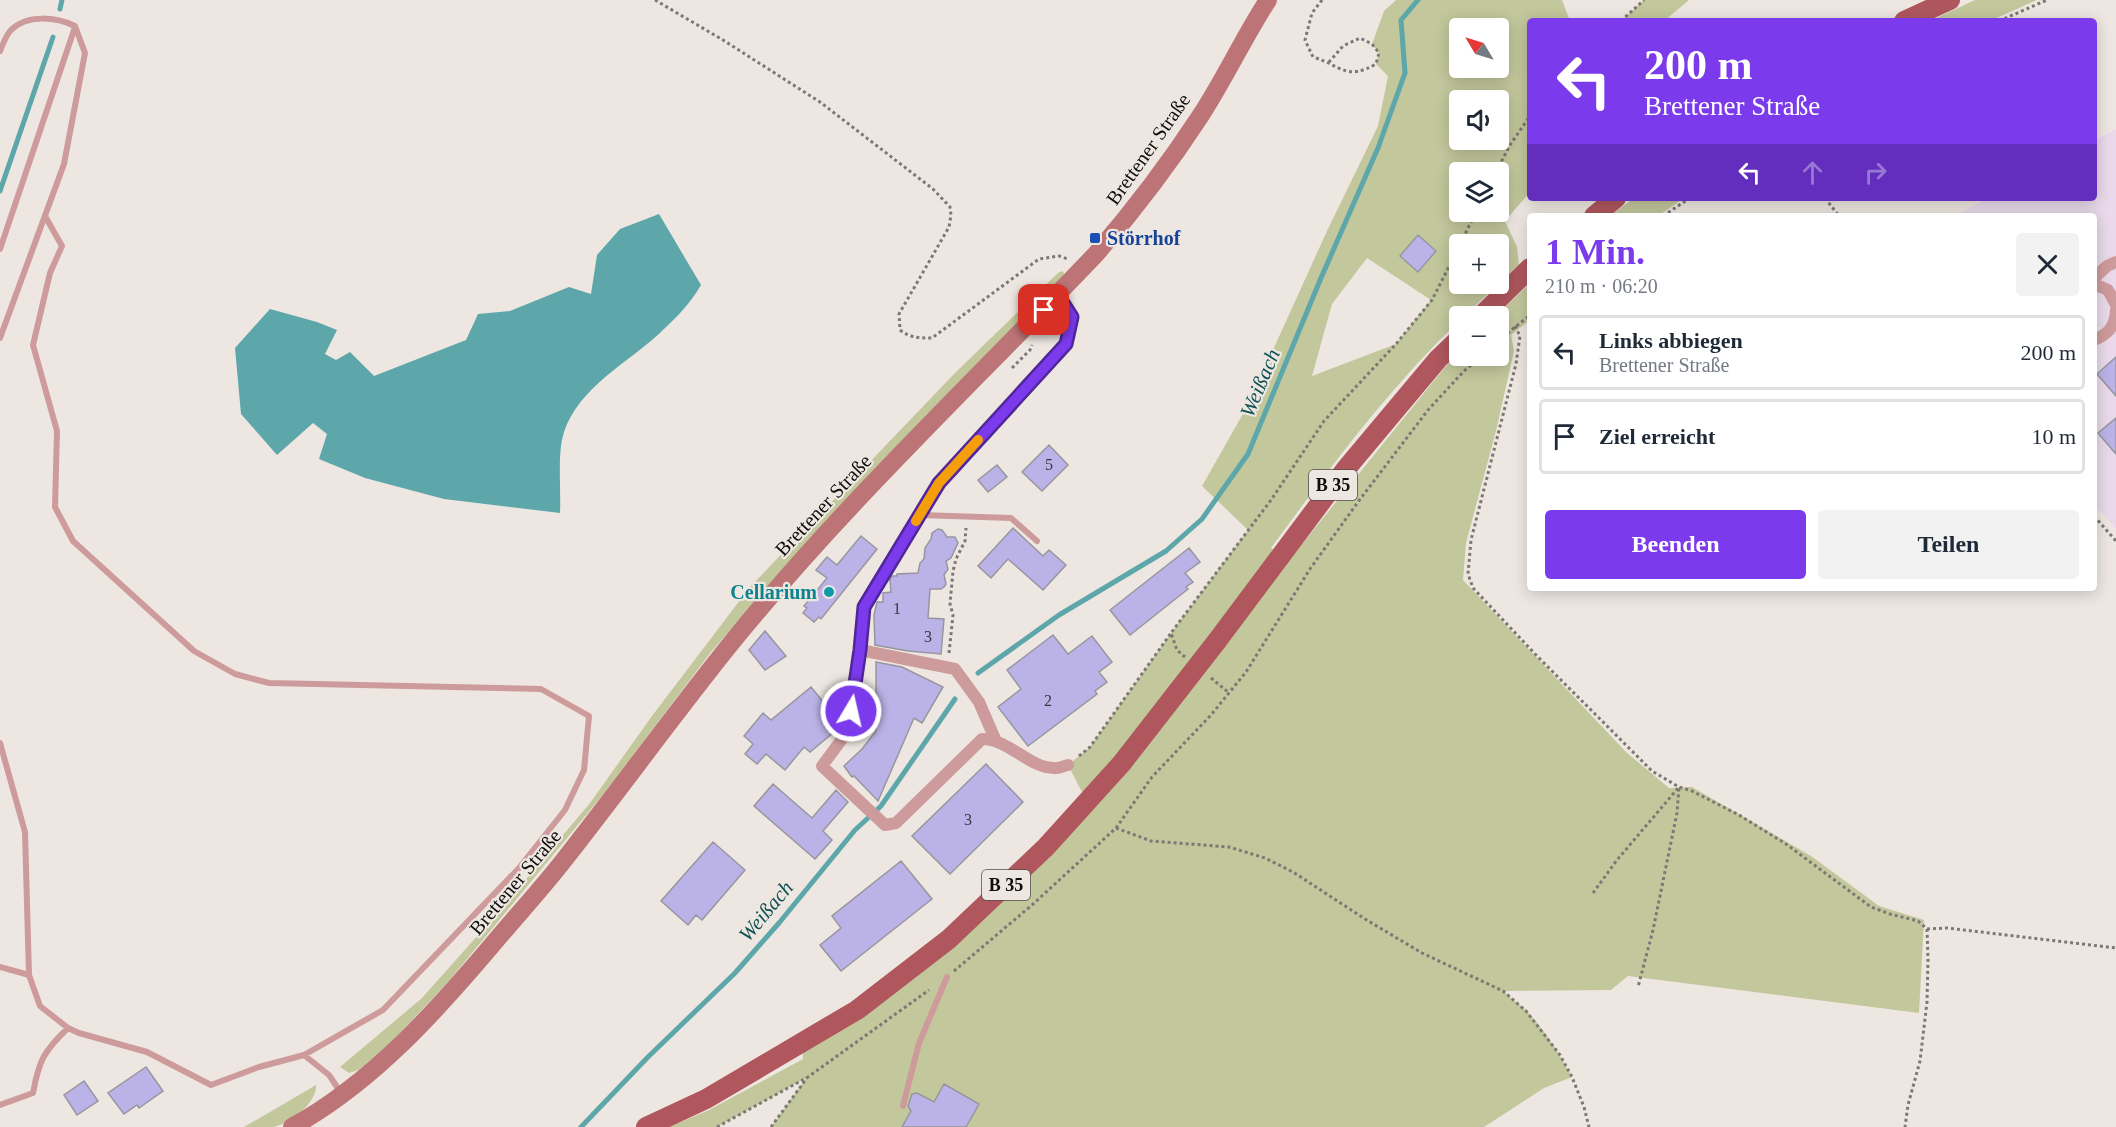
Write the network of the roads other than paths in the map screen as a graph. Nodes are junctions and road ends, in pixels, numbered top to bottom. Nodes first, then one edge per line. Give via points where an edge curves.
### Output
1 (1268, 0) edge
2 (1950, 0) edge
3 (1911, 18) edge
4 (75, 26) junction
5 (0, 51) edge
6 (1612, 201) edge
7 (1598, 213) edge
8 (45, 216) junction
9 (0, 249) edge
10 (2116, 262) edge
11 (1527, 271) edge
12 (2097, 275) edge
13 (2097, 285) edge
14 (1058, 295) junction
15 (2116, 305) edge
16 (1491, 306) edge
17 (2116, 310) edge
18 (0, 338) edge
19 (2097, 339) edge
20 (1449, 348) edge
21 (920, 515) junction
22 (1037, 541) dead end
23 (860, 650) junction
24 (995, 739) junction
25 (0, 743) edge
26 (1068, 765) road end
27 (0, 966) edge
28 (29, 975) junction
29 (947, 977) dead end
30 (68, 1028) junction
31 (304, 1054) junction
32 (342, 1095) junction
33 (0, 1105) edge
34 (903, 1106) dead end
35 (292, 1127) edge
36 (646, 1127) edge

1 - 14 street, Brettener Straße via 1164,171
2 - 3 main road
4 - 5 lane via 48,19 23,21 9,31
4 - 8 lane via 85,53 64,164
4 - 9 lane
6 - 7 main road
8 - 18 lane
8 - 31 lane via 62,246 50,273 33,345 57,431 55,507 73,542 194,651 235,674 269,683 541,688 589,716 584,770 565,810 519,868 383,1010
10 - 12 street
11 - 16 main road
13 - 15 street via 2108,290
14 - 21 street via 1072,317 1066,344 939,483
14 - 32 street, Brettener Straße via 874,482 778,588 562,862 450,996
17 - 19 street via 2115,322 2106,336
20 - 36 main road, B 35, bridge via 1345,470 1122,763 1046,847 949,939 857,1010 706,1099
21 - 22 lane via 1011,518
21 - 23 street via 864,607
23 - 24 street via 955,669 979,702
23 - 24 street via 848,731 822,766 885,825 896,823 982,739
24 - 26 street via 1038,764 1053,769
25 - 28 lane via 25,832
27 - 28 lane
28 - 30 lane via 40,1005
29 - 34 lane via 919,1042
30 - 31 lane via 147,1052 211,1085
30 - 33 lane via 48,1047 37,1068 33,1092
31 - 32 lane via 328,1075
32 - 35 street, Brettener Straße

